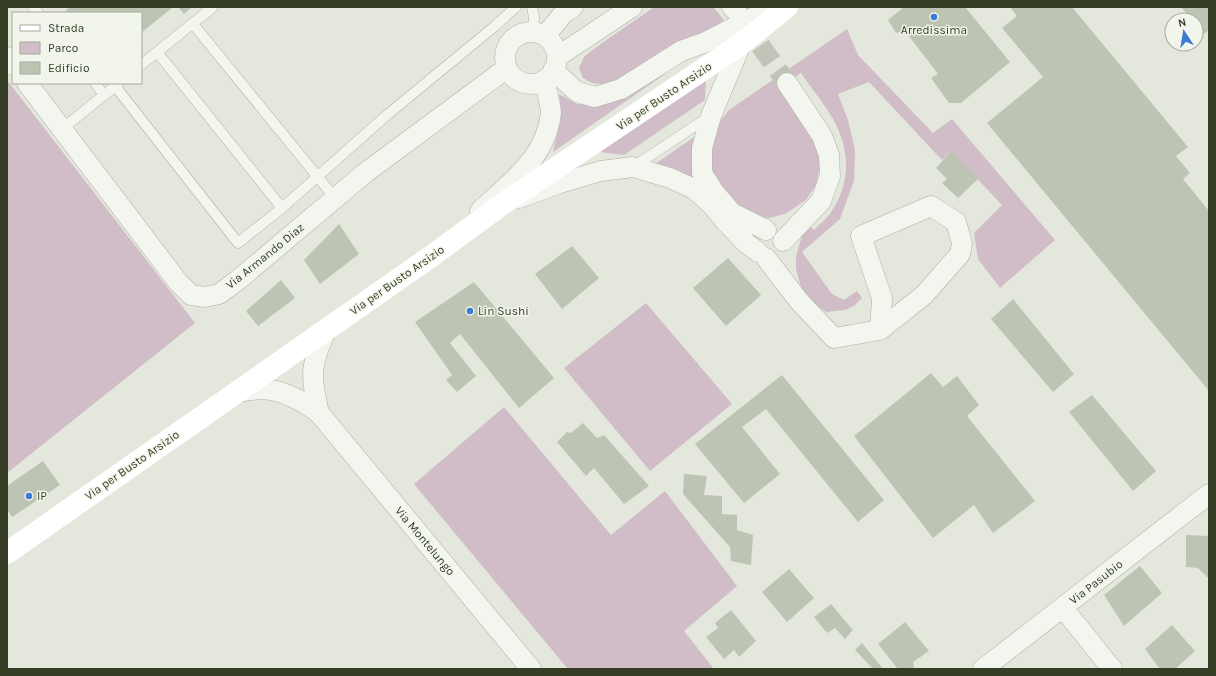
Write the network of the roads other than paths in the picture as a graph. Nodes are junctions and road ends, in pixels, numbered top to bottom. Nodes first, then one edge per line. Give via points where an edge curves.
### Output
1 (213, 7) edge
2 (516, 7) edge
3 (532, 7) edge
4 (573, 7) edge
5 (632, 7) edge
6 (774, 7) edge
7 (787, 7) edge
8 (193, 24) junction
9 (539, 34) junction
10 (741, 44) junction
11 (157, 52) junction
12 (142, 64) edge
13 (507, 68) junction
14 (551, 69) junction
15 (787, 83) tunnel mouth
16 (28, 84) edge
17 (96, 84) edge
18 (117, 85) edge
19 (104, 95) junction
20 (711, 116) junction
21 (62, 129) junction
22 (633, 167) junction
23 (318, 177) junction
24 (335, 198) junction
25 (504, 203) junction
26 (282, 208) junction
27 (771, 244) junction
28 (432, 255) junction
29 (328, 329) junction
30 (880, 330) junction
31 (237, 392) junction
32 (319, 414) junction
33 (1209, 494) edge
34 (7, 552) edge
35 (1063, 608) junction
36 (531, 669) edge
37 (983, 669) edge
38 (1112, 669) edge

1 - 8 lane
2 - 23 lane via 411,94
3 - 9 lane
4 - 9 street
5 - 14 street
6 - 14 street via 706,42 681,51 621,88 596,97 577,92
7 - 10 main road, Via per Busto Arsizio
8 - 11 lane
8 - 23 lane
9 - 13 street via 524,33 516,36 506,51
9 - 14 street via 551,42 555,49
10 - 20 street
10 - 25 main road, Via per Busto Arsizio
11 - 12 lane
11 - 26 lane
13 - 14 street via 512,75 527,83 536,83
13 - 24 street, Via Armando Diaz
14 - 28 street via 551,112 545,140 530,165
15 - 27 street via 822,136 829,155 830,176 821,201
16 - 21 street, Via Armando Diaz
17 - 19 lane
18 - 19 lane
18 - 26 lane via 238,243
19 - 21 lane
20 - 22 lane
20 - 27 street via 702,148 702,173 732,214
21 - 24 street, Via Armando Diaz via 178,282 191,295 205,297 219,294
22 - 25 street via 601,171
22 - 27 street via 670,178 694,189 746,243
23 - 24 lane
23 - 26 lane
25 - 28 main road, Via per Busto Arsizio
27 - 30 street via 799,301 834,338
28 - 29 main road, Via per Busto Arsizio
29 - 31 main road, Via per Busto Arsizio
29 - 32 street, Via Montelungo via 318,347 313,368 313,390
30 - 30 street via 924,295 960,254 962,242 956,222 931,206 861,236 882,298
31 - 32 street, Via Montelungo via 262,389 283,393 301,400
31 - 34 main road, Via per Busto Arsizio
32 - 36 street, Via Montelungo
33 - 35 street, Via Pasubio
35 - 37 street, Via Pasubio
35 - 38 street

